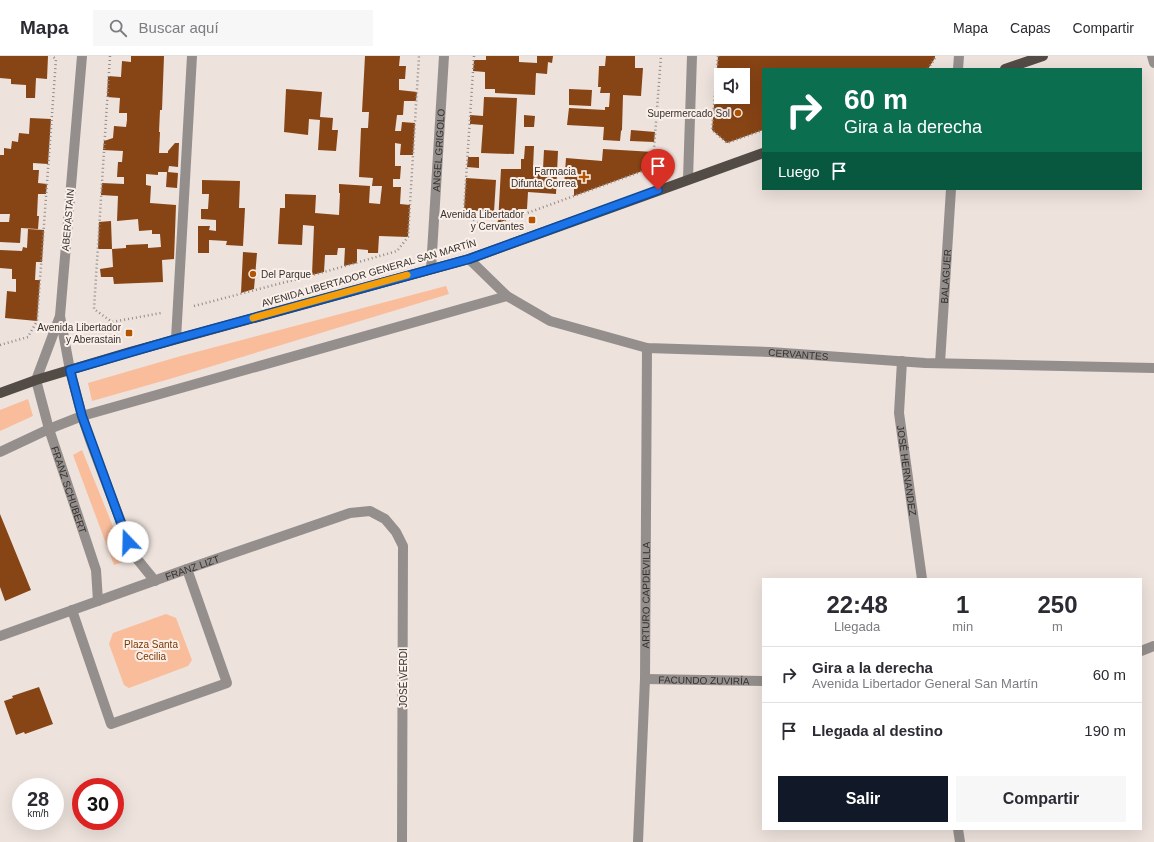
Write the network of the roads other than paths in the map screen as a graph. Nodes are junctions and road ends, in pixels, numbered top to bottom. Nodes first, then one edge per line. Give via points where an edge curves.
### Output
1 (82, 56) edge
2 (192, 56) edge
3 (444, 56) edge
4 (692, 56) edge
5 (959, 56) edge
6 (1043, 56) edge
7 (1152, 56) edge
8 (1154, 63) edge
9 (958, 68) edge
10 (1007, 68) edge
11 (762, 153) edge
12 (688, 179) junction
13 (951, 190) edge
14 (469, 259) junction
15 (431, 268) junction
16 (507, 296) junction
17 (60, 316) junction
18 (176, 339) junction
19 (647, 348) junction
20 (902, 361) junction
21 (940, 363) junction
22 (1154, 368) edge
23 (70, 370) junction
24 (36, 380) junction
25 (0, 393) edge
26 (82, 416) junction
27 (49, 429) junction
28 (0, 452) edge
29 (385, 519) joint
30 (187, 569) junction
31 (922, 578) edge
32 (155, 581) junction
33 (98, 601) junction
34 (72, 610) junction
35 (0, 636) edge
36 (1154, 646) edge
37 (1142, 651) edge
38 (645, 679) junction
39 (762, 681) edge
40 (958, 830) edge
41 (402, 842) edge
42 (638, 842) edge
43 (960, 842) edge

1 - 17 street, ABERASTAIN
2 - 18 street
3 - 15 street, ANGEL GRIGOLO
4 - 12 street
5 - 9 street
6 - 10 main road
7 - 8 street
11 - 12 main road, AVENIDA LIBERTADOR GENERAL SAN MARTÍN
12 - 14 main road, AVENIDA LIBERTADOR GENERAL SAN MARTÍN
13 - 21 street, BALAGUER
14 - 15 main road, AVENIDA LIBERTADOR GENERAL SAN MARTÍN
14 - 16 street, CERVANTES
15 - 18 main road, AVENIDA LIBERTADOR GENERAL SAN MARTÍN
16 - 19 street, CERVANTES via 550,321
16 - 26 street
17 - 23 street
17 - 24 street, ABERASTAIN
18 - 23 main road, AVENIDA LIBERTADOR GENERAL SAN MARTÍN
19 - 20 street, CERVANTES via 770,352
19 - 38 street, ARTURO CAPDEVILLA
20 - 21 street, CERVANTES
20 - 31 street, JOSÉ HERNANDEZ via 898,413
21 - 22 street, CERVANTES
23 - 24 main road, AVENIDA LIBERTADOR GENERAL SAN MARTÍN
23 - 26 street
24 - 25 main road, AVENIDA LIBERTADOR GENERAL SAN MARTÍN
24 - 27 street, FRANZ SCHUBERT
26 - 27 street
26 - 32 street via 133,554
27 - 28 street
27 - 33 street, FRANZ SCHUBERT via 96,570
29 - 30 street, FRANZ LIZT via 370,511 350,513
29 - 41 street, JOSÉ VERDI via 403,546
30 - 32 street, FRANZ LIZT
30 - 34 street via 227,683 112,724
32 - 33 street, FRANZ LIZT
33 - 34 street, FRANZ LIZT
34 - 35 street, FRANZ LIZT
36 - 37 street
38 - 39 street, FACUNDO ZUVIRÍA
38 - 42 street, ARTURO CAPDEVILLA
40 - 43 street

